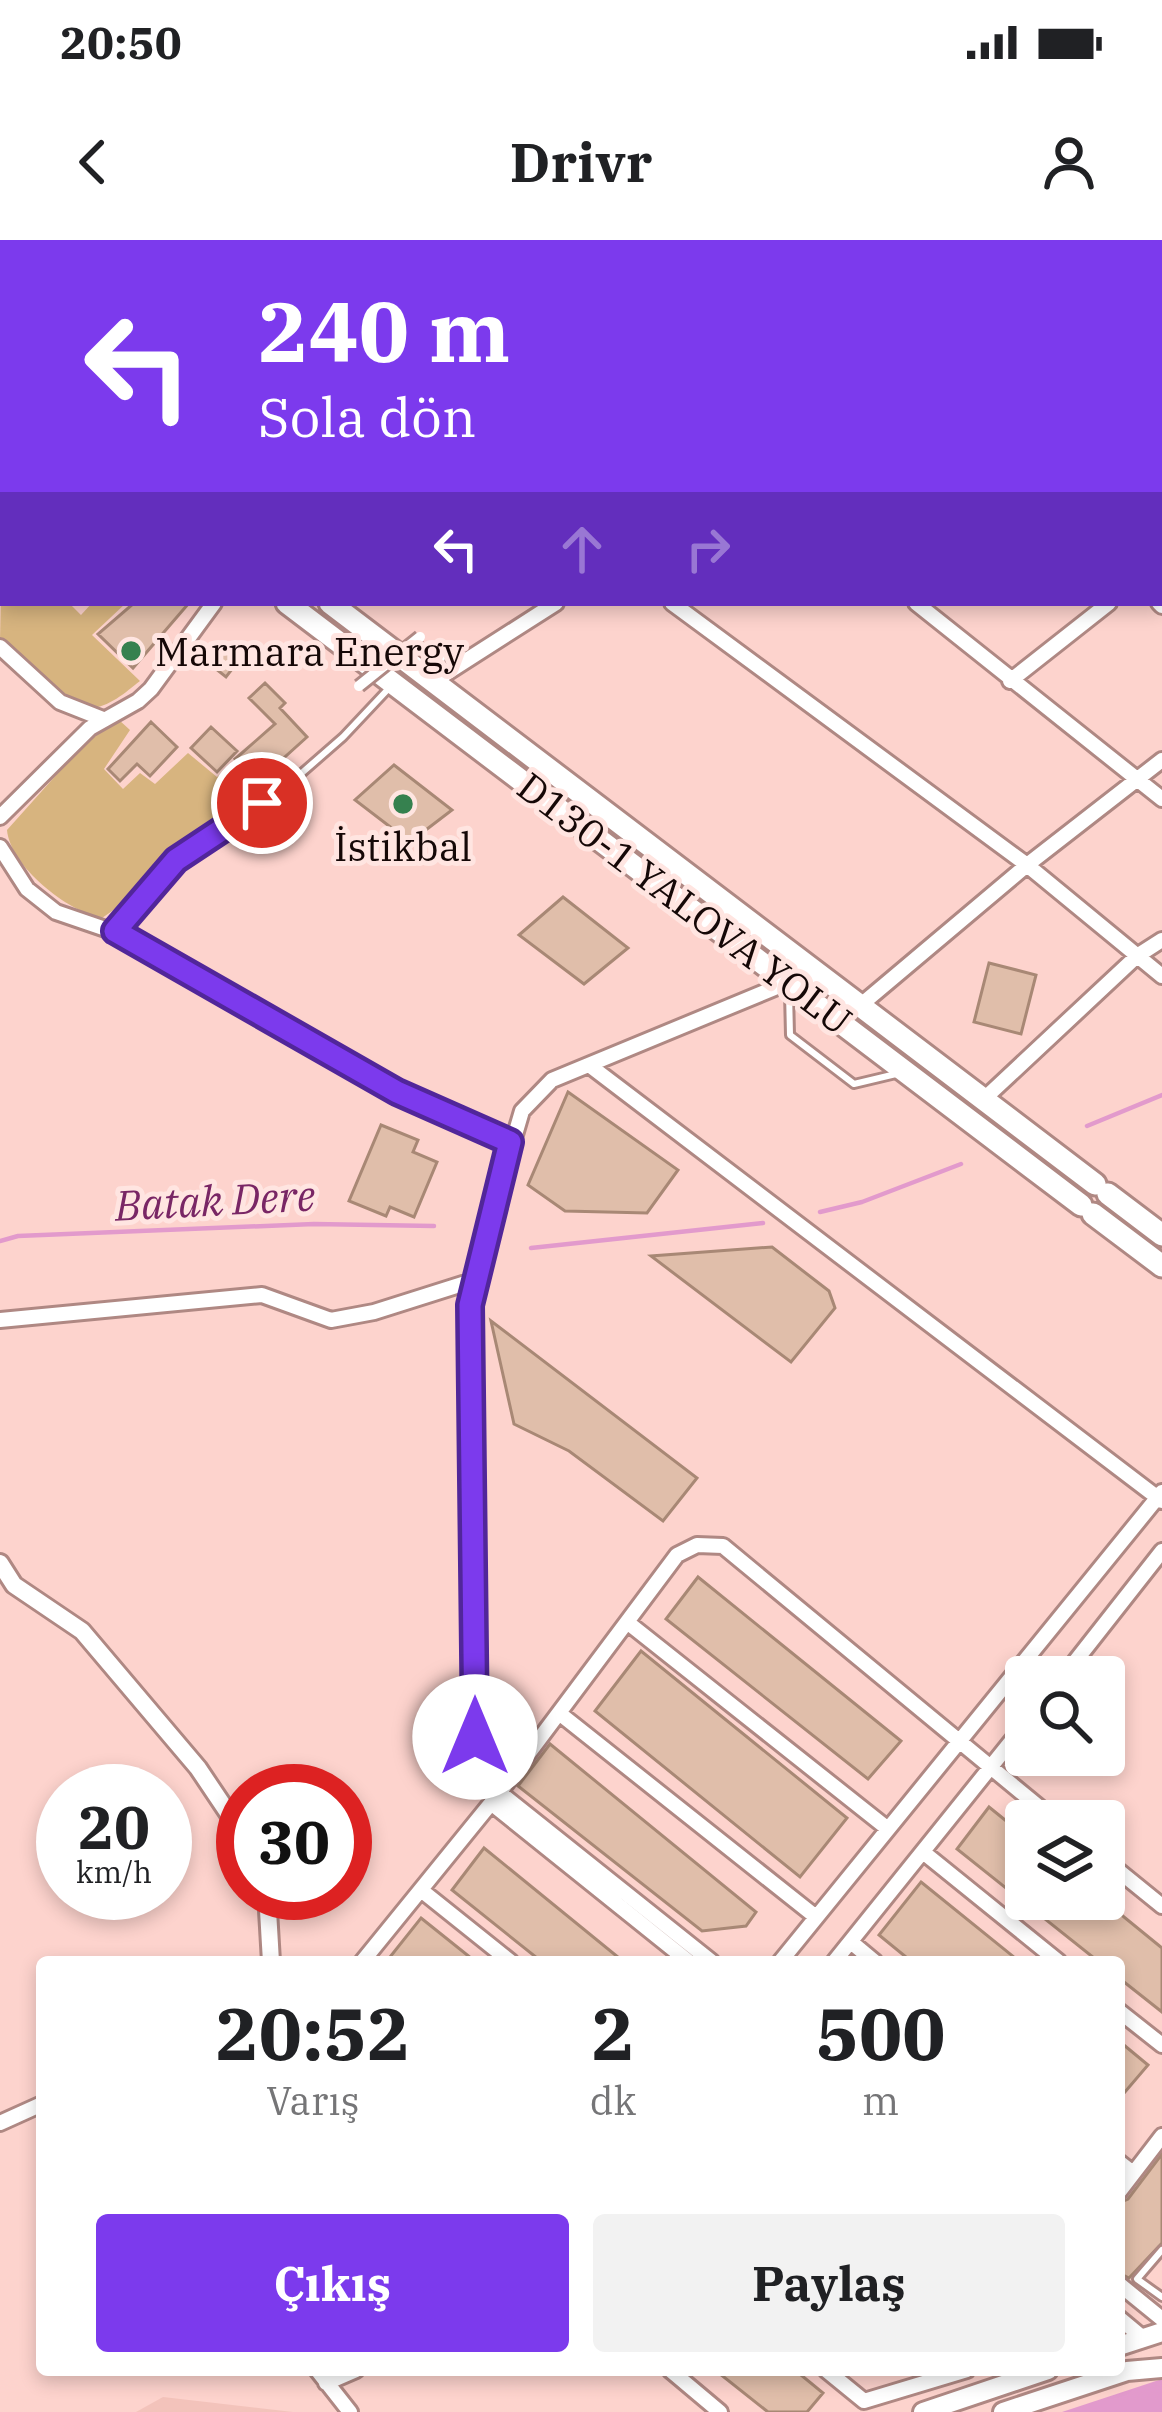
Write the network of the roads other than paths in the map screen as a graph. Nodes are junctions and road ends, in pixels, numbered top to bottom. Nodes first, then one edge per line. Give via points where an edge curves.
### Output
1 (212, 606) edge
2 (290, 606) edge
3 (335, 606) edge
4 (551, 606) edge
5 (676, 606) edge
6 (920, 606) edge
7 (1105, 606) edge
8 (420, 637) dead end
9 (0, 647) edge
10 (440, 654) dead end
11 (434, 680) junction
12 (1010, 681) junction
13 (394, 683) junction
14 (359, 686) dead end
15 (103, 719) junction
16 (1162, 760) edge
17 (1135, 781) junction
18 (1162, 800) edge
19 (0, 818) edge
20 (0, 847) edge
21 (1027, 865) junction
22 (115, 931) junction
23 (1162, 940) edge
24 (1137, 956) junction
25 (1162, 976) edge
26 (789, 982) junction
27 (862, 1004) junction
28 (590, 1065) junction
29 (908, 1071) junction
30 (984, 1099) junction
31 (510, 1142) junction
32 (1162, 1235) edge
33 (1162, 1266) edge
34 (472, 1282) junction
35 (0, 1320) edge
36 (1160, 1497) edge
37 (1162, 1550) edge
38 (0, 1563) edge
39 (627, 1622) junction
40 (1079, 1656) edge
41 (559, 1713) junction
42 (959, 1742) junction
43 (1005, 1750) edge
44 (991, 1768) junction
45 (216, 1795) edge
46 (495, 1798) junction
47 (1030, 1800) edge
48 (888, 1829) junction
49 (923, 1852) junction
50 (1125, 1876) edge
51 (421, 1890) junction
52 (1162, 1906) edge
53 (817, 1917) junction
54 (269, 1920) edge
55 (850, 1942) junction
56 (271, 1956) edge
57 (367, 1956) edge
58 (504, 1956) edge
59 (682, 1956) edge
60 (704, 1956) edge
61 (785, 1956) edge
62 (839, 1956) edge
63 (868, 1956) edge
64 (1052, 1956) edge
65 (1125, 2016) edge
66 (1162, 2045) edge
67 (36, 2107) edge
68 (0, 2123) edge
69 (1162, 2136) edge
70 (1125, 2167) edge
71 (1133, 2174) junction
72 (1125, 2184) edge
73 (1162, 2250) edge
74 (1125, 2289) edge
75 (1162, 2297) edge
76 (1162, 2319) edge
77 (1125, 2321) edge
78 (1153, 2335) edge
79 (1162, 2356) edge
80 (1162, 2368) edge
81 (1125, 2372) edge
82 (321, 2376) edge
83 (677, 2376) edge
84 (833, 2376) edge
85 (948, 2376) edge
86 (1030, 2376) edge
87 (1112, 2376) edge
88 (350, 2412) edge
89 (720, 2412) edge
90 (923, 2412) edge
91 (1003, 2412) edge

1 - 15 street via 151,689
2 - 13 highway, D130-1 YALOVA YOLU via 339,654
3 - 11 highway
4 - 11 street
5 - 21 street
6 - 12 street
7 - 12 street
8 - 14 street, bridge
9 - 15 street via 60,702
10 - 11 street
11 - 27 highway
12 - 17 street
13 - 22 lane via 288,785 176,860
13 - 26 highway, D130-1 YALOVA YOLU
15 - 19 street
16 - 17 street
17 - 18 street
17 - 21 street
20 - 22 street via 43,903
21 - 24 street
21 - 27 street
22 - 31 street via 397,1092
23 - 24 street
24 - 25 street
24 - 30 street
26 - 28 street
26 - 29 highway, D130-1 YALOVA YOLU
26 - 29 lane via 790,1035 854,1084
27 - 30 highway
28 - 31 street via 553,1080 522,1111
28 - 36 street
29 - 33 highway, D130-1 YALOVA YOLU
30 - 32 highway
31 - 34 street
34 - 35 street via 331,1320 262,1294
34 - 46 street via 475,1783
36 - 42 street
37 - 40 street
38 - 45 street via 14,1585 82,1631
39 - 41 street
39 - 42 street via 677,1555 723,1546
39 - 48 street
41 - 46 street
41 - 53 street
42 - 44 street
42 - 48 street
43 - 44 street
44 - 47 street
44 - 49 street
46 - 51 street
46 - 59 street
46 - 60 street
48 - 53 street
49 - 55 street
49 - 64 street
50 - 52 street
51 - 57 street
51 - 58 street
53 - 61 street
54 - 56 street
55 - 62 street
55 - 63 street
65 - 66 street
67 - 68 street
69 - 71 street
70 - 71 street
71 - 72 street
73 - 75 lane via 1137,2279
74 - 76 street
77 - 78 street
78 - 79 main road
80 - 81 main road
82 - 88 street
83 - 89 street
84 - 85 street via 864,2401
86 - 90 main road
87 - 91 main road

